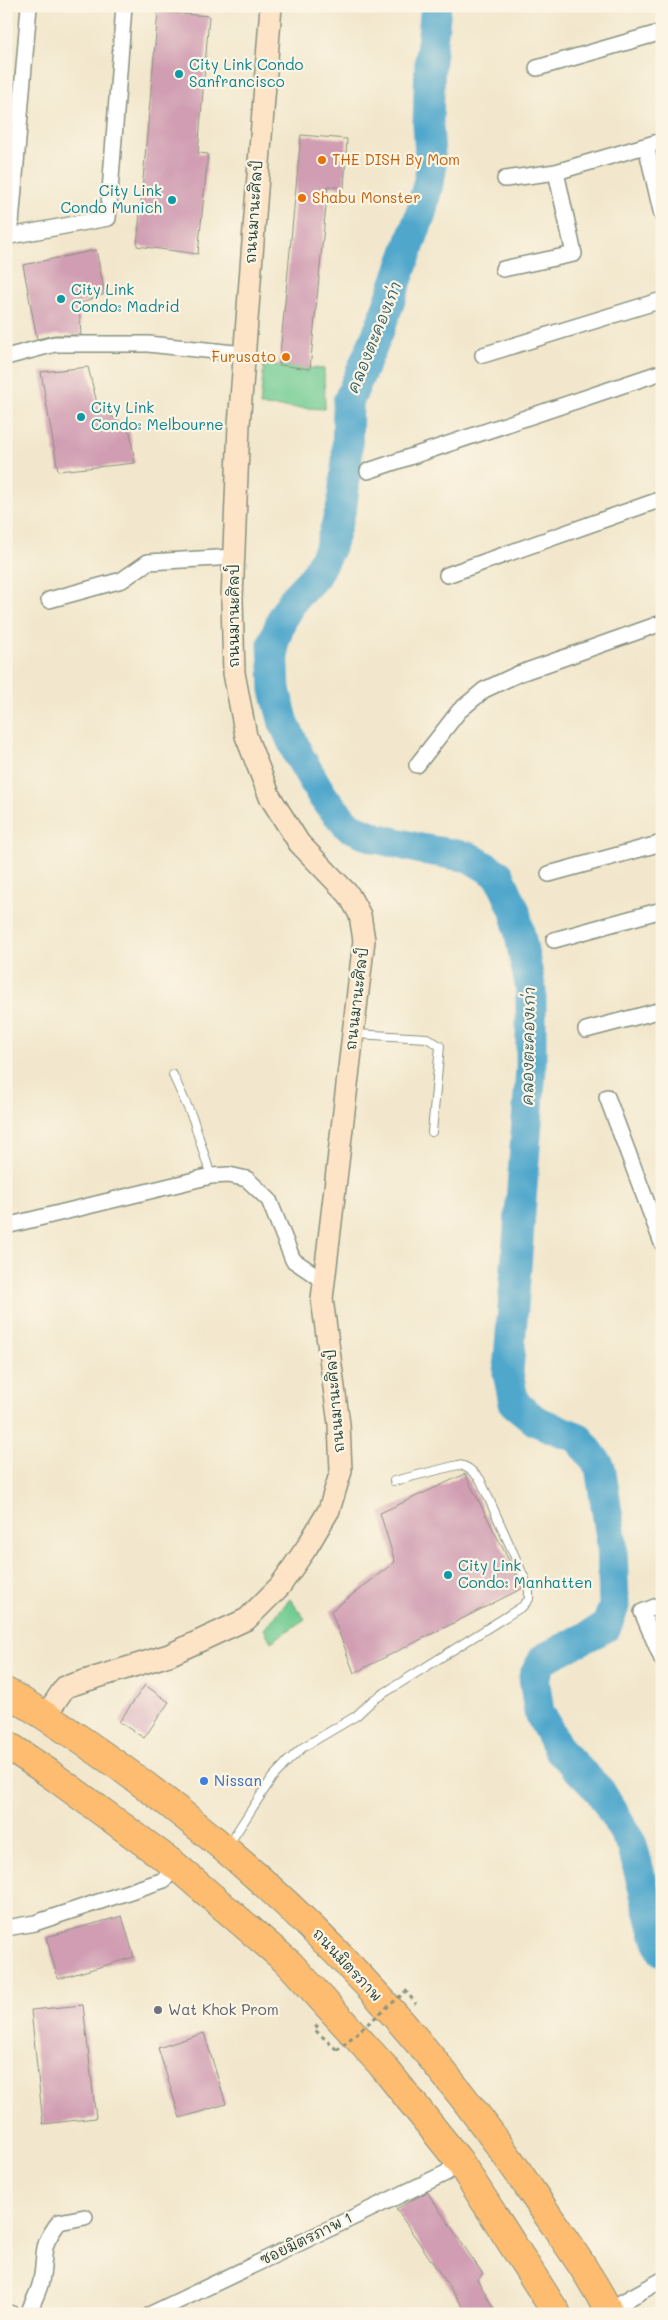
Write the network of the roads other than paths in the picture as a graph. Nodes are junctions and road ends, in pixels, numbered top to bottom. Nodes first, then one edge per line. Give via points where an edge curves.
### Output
1 (29, 6) edge
2 (124, 6) edge
3 (270, 6) edge
4 (662, 32) edge
5 (537, 68) dead end
6 (662, 141) edge
7 (646, 146) junction
8 (556, 172) junction
9 (505, 178) dead end
10 (662, 215) edge
11 (503, 269) dead end
12 (662, 300) edge
13 (244, 354) junction
14 (483, 355) dead end
15 (6, 357) edge
16 (662, 372) edge
17 (368, 471) dead end
18 (662, 499) edge
19 (234, 557) junction
20 (447, 575) dead end
21 (49, 600) dead end
22 (662, 623) edge
23 (417, 765) dead end
24 (662, 843) edge
25 (549, 874) dead end
26 (662, 910) edge
27 (554, 940) dead end
28 (662, 1010) edge
29 (586, 1030) dead end
30 (353, 1034) junction
31 (173, 1075) dead end
32 (607, 1097) dead end
33 (432, 1132) dead end
34 (211, 1176) junction
35 (6, 1226) edge
36 (662, 1244) edge
37 (324, 1281) junction
38 (394, 1481) dead end
39 (662, 1604) edge
40 (662, 1659) edge
41 (6, 1692) edge
42 (46, 1715) junction
43 (6, 1744) edge
44 (226, 1848) junction
45 (176, 1866) junction
46 (6, 1928) edge
47 (459, 2161) junction
48 (85, 2217) dead end
49 (662, 2280) edge
50 (6, 2312) edge
51 (609, 2312) edge
52 (12, 2314) edge
53 (28, 2314) edge
54 (151, 2314) edge
55 (557, 2314) edge

1 - 2 street via 10,236 108,218
3 - 13 street, ถนนมานะศิลป์
4 - 5 street
6 - 7 street
7 - 8 street
7 - 10 street
8 - 9 street
8 - 11 street via 574,254
12 - 14 street
13 - 15 street via 148,344 55,344
13 - 19 street, ถนนมานะศิลป์
16 - 17 street
18 - 20 street
19 - 21 street via 148,562 125,579
19 - 30 street, ถนนมานะศิลป์ via 234,673 246,736 270,797 299,843 349,895 360,916 364,940
22 - 23 street via 527,670 484,690 459,711
24 - 25 street
26 - 27 street
28 - 29 street
30 - 33 lane via 436,1041 440,1046
30 - 37 street, ถนนมานะศิลป์
31 - 34 lane via 193,1119
32 - 36 street
34 - 35 street
34 - 37 street via 247,1179 269,1200 293,1260
37 - 42 street, ถนนมานะศิลป์ via 322,1300 339,1424 341,1471 329,1510 307,1547 280,1586 247,1619 169,1656 65,1688
38 - 44 lane via 458,1465 472,1471 480,1479 529,1588 529,1599 523,1606 373,1700 356,1716 302,1748 272,1778
39 - 40 street via 642,1612
41 - 42 highway, ถนนมิตรภาพ
42 - 44 highway, ถนนมิตรภาพ via 174,1806
43 - 45 highway
44 - 51 highway, ถนนมิตรภาพ via 284,1900 416,2038 493,2135
45 - 46 street via 164,1880 35,1923
45 - 47 highway via 290,1964 382,2065
47 - 54 street, ซอยมิตรภาพ 1 via 446,2173
47 - 55 highway
48 - 53 street via 59,2222 47,2239 43,2248 41,2282
49 - 51 street
50 - 52 street

